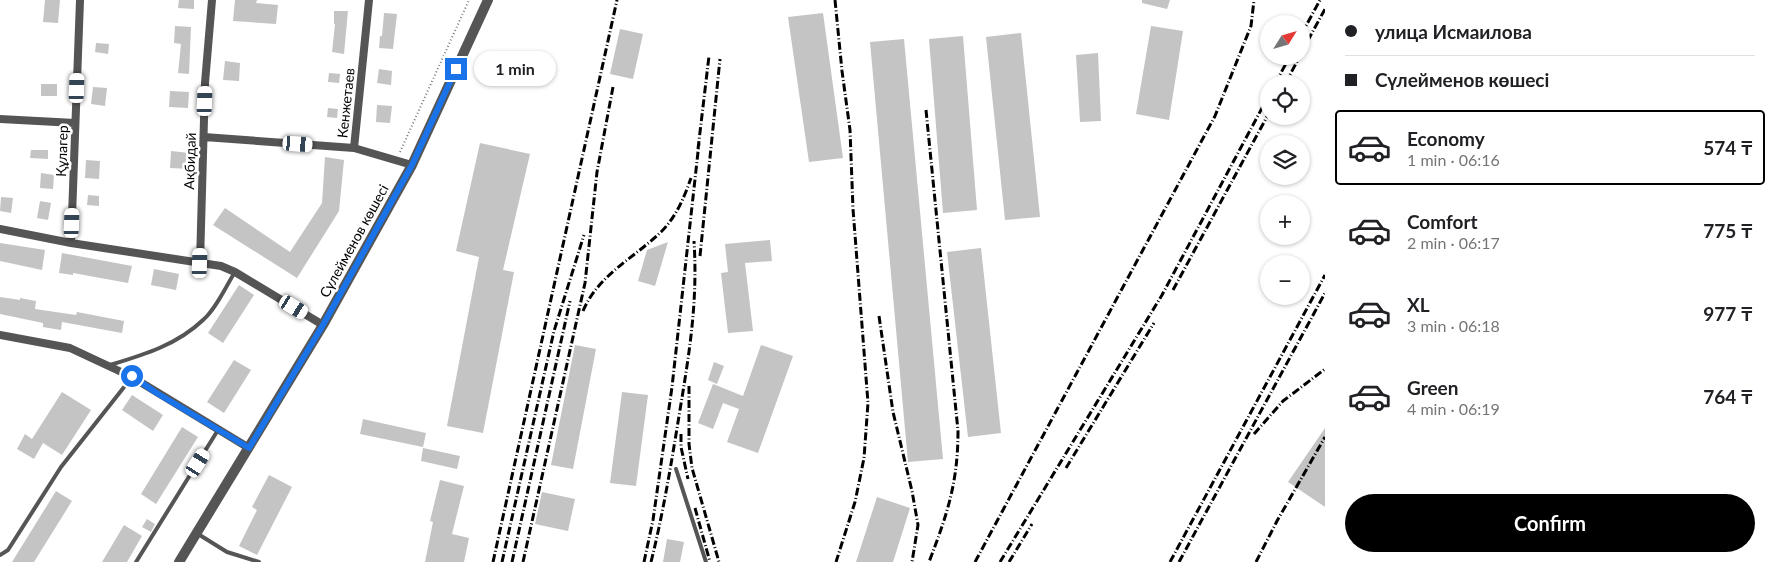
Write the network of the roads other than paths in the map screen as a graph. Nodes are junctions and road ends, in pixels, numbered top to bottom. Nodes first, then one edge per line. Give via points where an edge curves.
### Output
1 (80, 0) edge
2 (212, 0) edge
3 (369, 0) edge
4 (488, 0) edge
5 (0, 119) edge
6 (75, 123) junction
7 (204, 137) junction
8 (354, 148) junction
9 (412, 165) junction
10 (0, 230) edge
11 (71, 243) junction
12 (200, 263) junction
13 (235, 272) junction
14 (323, 325) junction
15 (0, 335) edge
16 (107, 365) junction
17 (132, 376) junction
18 (218, 430) junction
19 (249, 448) junction
20 (676, 469) dead end
21 (197, 534) junction
22 (2, 554) edge
23 (0, 561) edge
24 (136, 562) edge
25 (179, 562) edge
26 (259, 562) edge
27 (706, 562) edge

1 - 6 street, Құлагер
2 - 7 street, Ақбидай
3 - 8 street, Кенжетаев
4 - 9 street, Сүлейменов көшесі
5 - 6 street
6 - 11 street, Құлагер
7 - 8 street
7 - 12 street, Ақбидай
8 - 9 street, Кенжетаев
9 - 14 street, Сүлейменов көшесі
10 - 11 street
11 - 12 street
12 - 13 street
13 - 14 street
13 - 16 lane via 204,319 183,336 150,353
14 - 19 street, Сүлейменов көшесі
15 - 16 street via 70,348
16 - 17 street
17 - 18 street
17 - 22 lane via 60,467 8,550
18 - 19 street
18 - 24 lane
19 - 21 street, Сүлейменов көшесі
20 - 27 lane
21 - 25 street, Сүлейменов көшесі
21 - 26 lane via 227,552
22 - 23 lane

